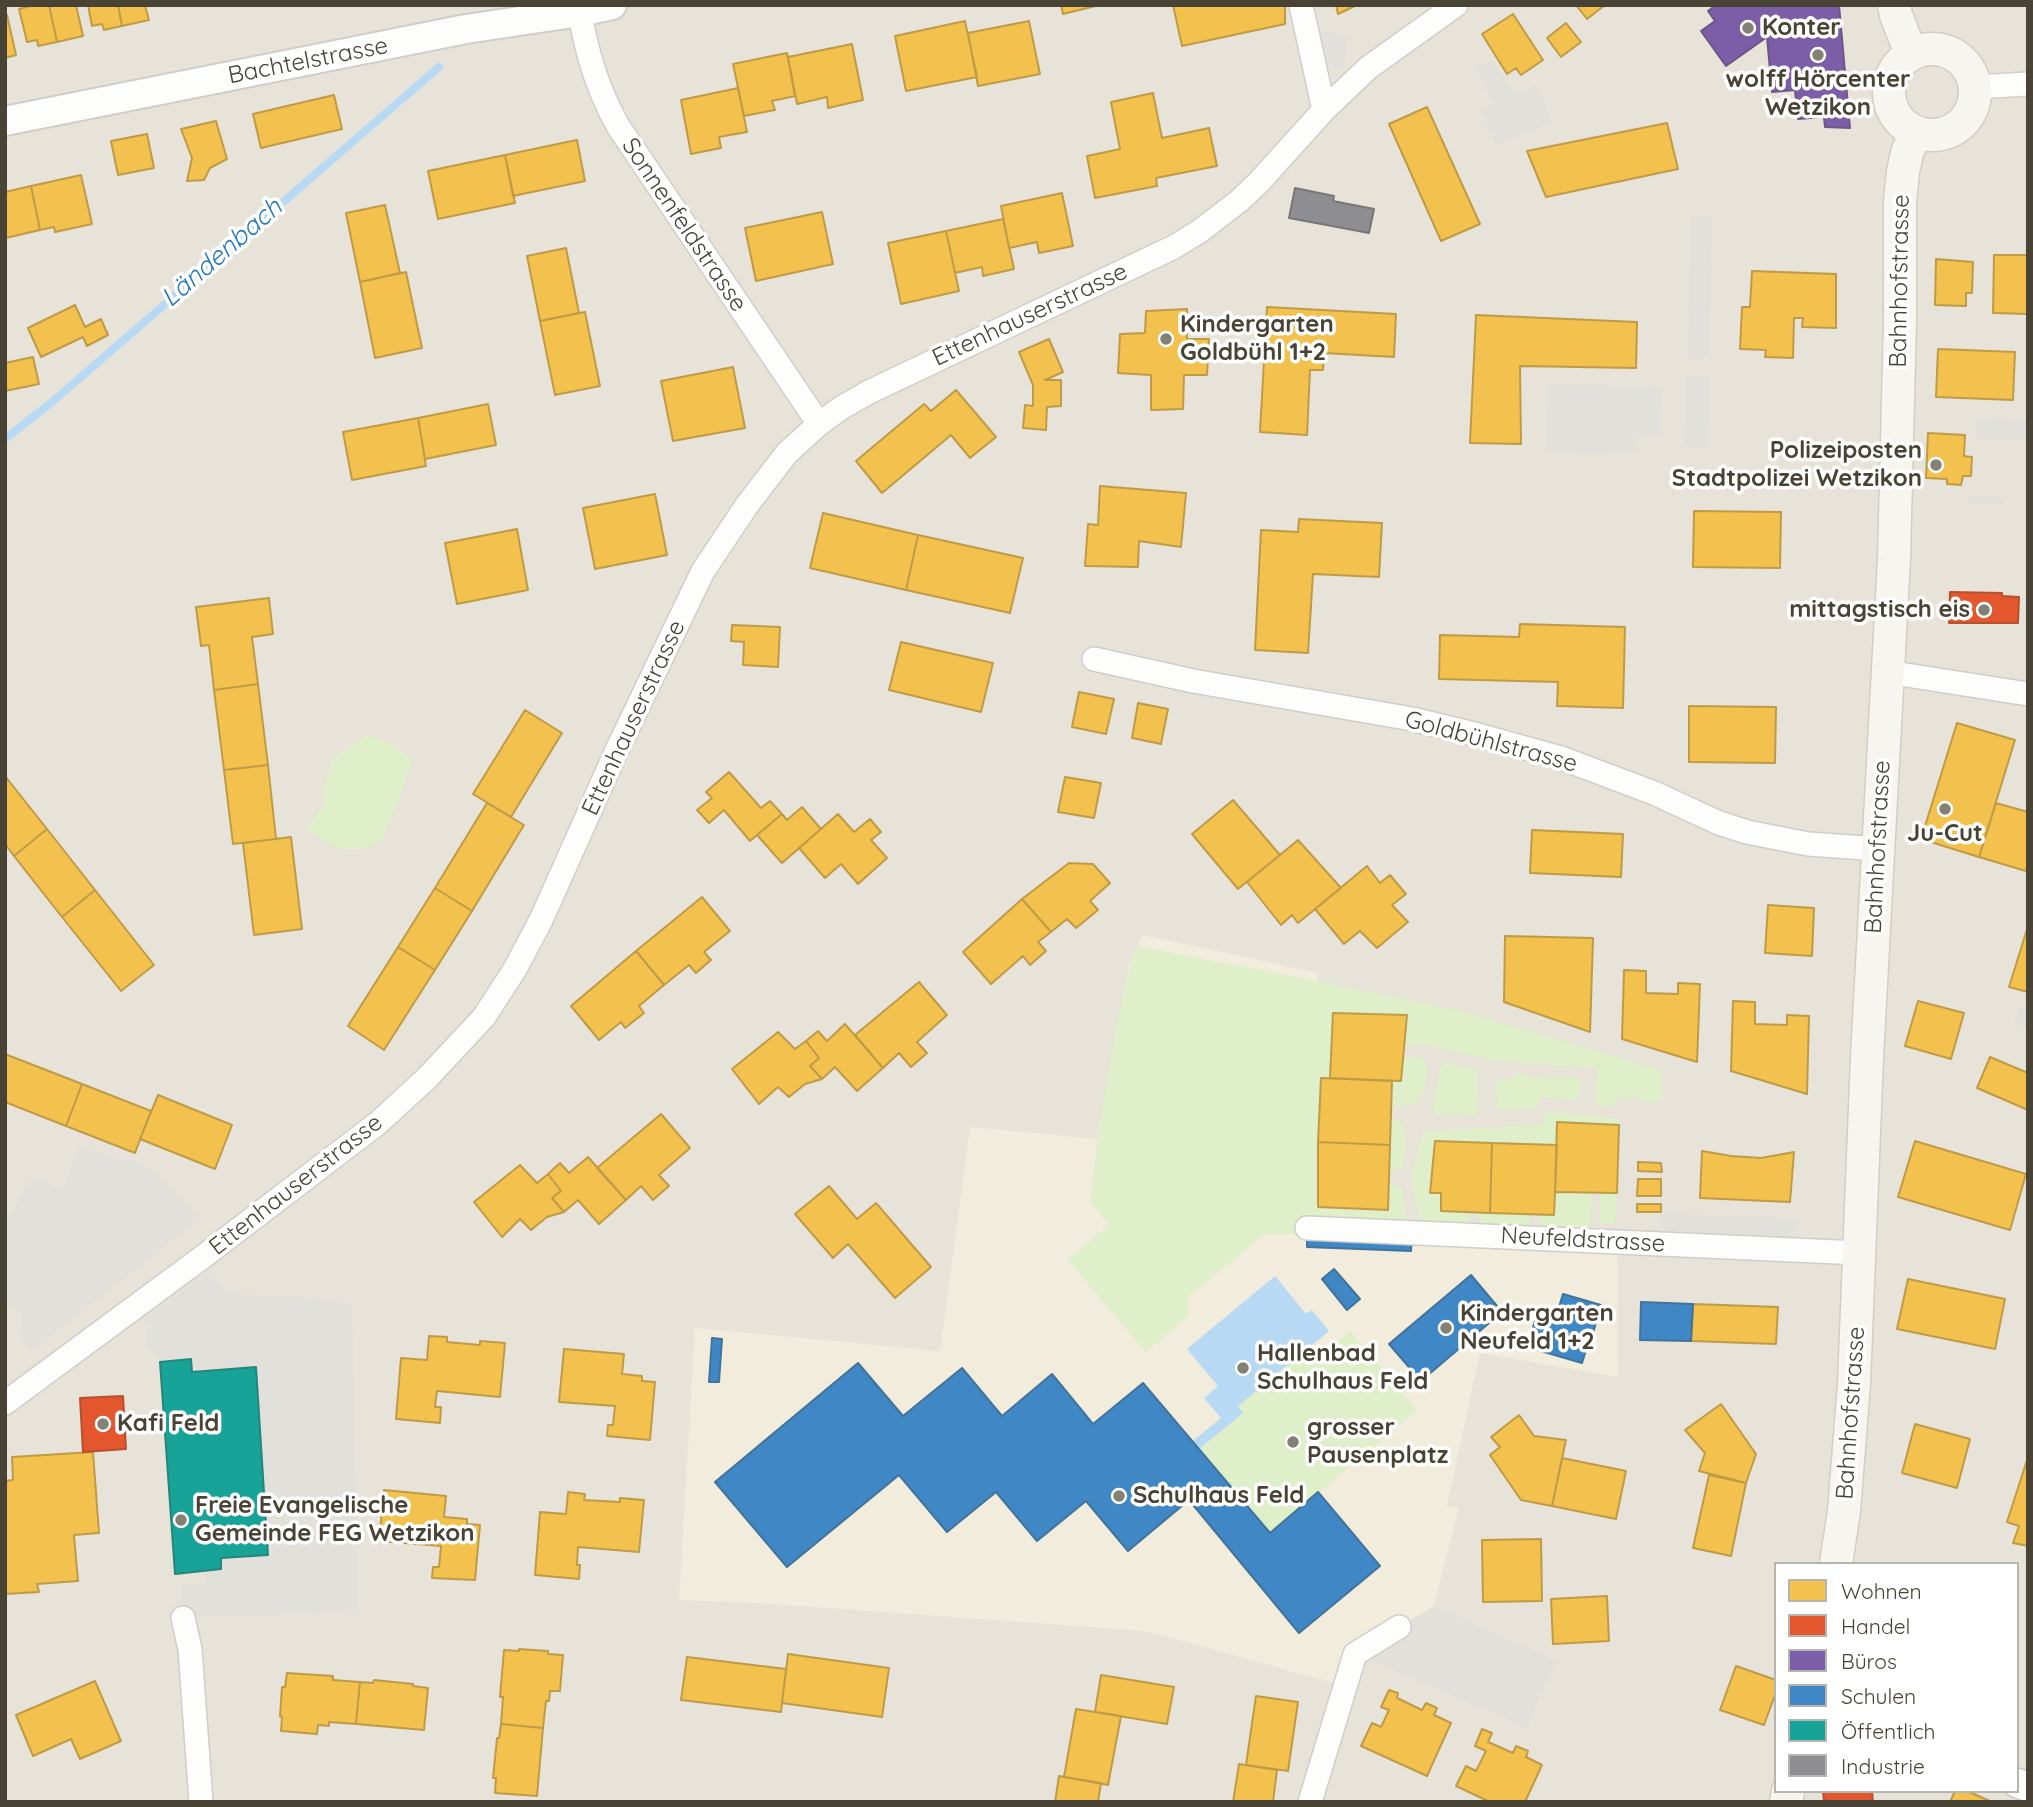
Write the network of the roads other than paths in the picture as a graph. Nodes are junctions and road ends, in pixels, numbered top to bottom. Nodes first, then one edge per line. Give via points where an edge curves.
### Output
1 (612, 5) edge
2 (1301, 5) edge
3 (1456, 5) edge
4 (1894, 5) edge
5 (580, 12) junction
6 (1911, 54) junction
7 (2028, 84) edge
8 (1975, 87) junction
9 (1324, 110) junction
10 (5, 121) edge
11 (1916, 132) junction
12 (819, 424) junction
13 (1094, 659) dead end
14 (1887, 672) junction
15 (2028, 694) edge
16 (1879, 849) junction
17 (1307, 1228) dead end
18 (1860, 1253) junction
19 (5, 1404) edge
20 (1836, 1562) edge
21 (183, 1618) dead end
22 (1399, 1627) dead end
23 (201, 1802) edge
24 (1310, 1802) edge

1 - 5 street, Bachtelstrasse
2 - 9 street
3 - 9 street, Ettenhauserstrasse via 1368,68
4 - 6 main road
5 - 10 street, Bachtelstrasse via 466,29
5 - 12 street, Sonnenfeldstrasse via 587,50 618,126
6 - 8 main road via 1938,49 1952,54 1963,62
6 - 11 main road via 1900,63 1889,88 1895,114
7 - 8 street
8 - 11 main road via 1974,102 1958,126 1945,133
9 - 12 street, Ettenhauserstrasse via 1259,182 1200,231 869,392
11 - 14 main road, Bahnhofstrasse via 1905,162 1900,201 1894,559
12 - 19 street, Ettenhauserstrasse via 787,453 704,571 541,920 484,1017 378,1123
13 - 16 street, Goldbühlstrasse via 1412,719 1571,761 1748,832 1808,844
14 - 15 street
14 - 16 main road, Bahnhofstrasse
16 - 18 main road, Bahnhofstrasse
17 - 18 street, Neufeldstrasse
18 - 20 main road, Bahnhofstrasse via 1854,1384
21 - 23 street via 190,1649
22 - 24 street via 1355,1654

